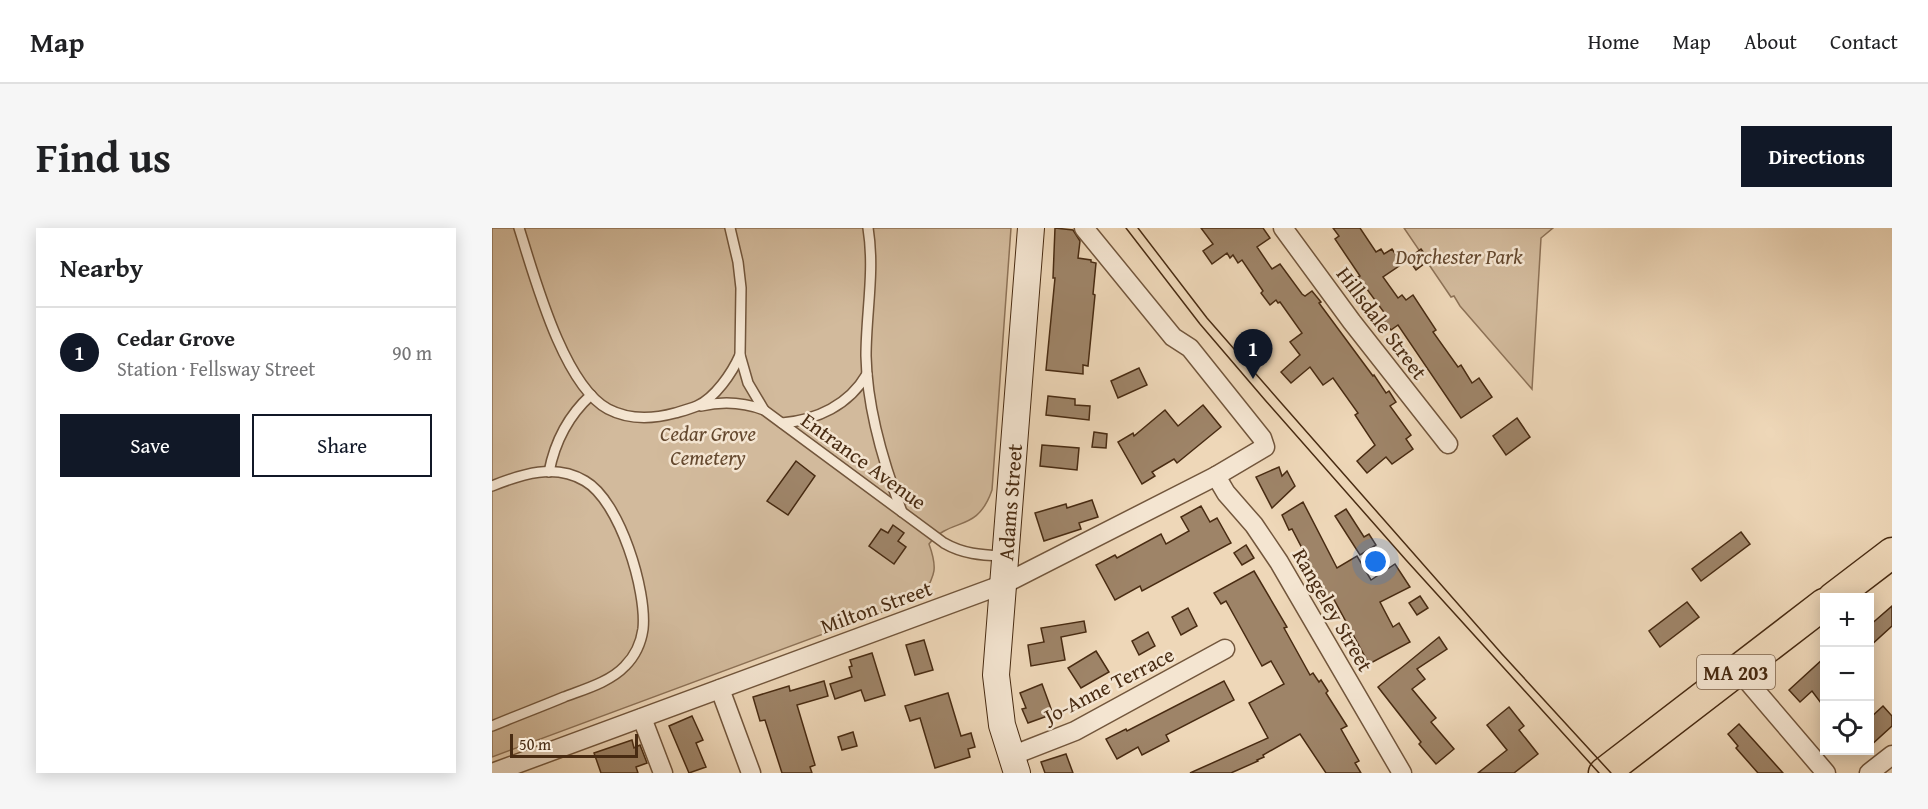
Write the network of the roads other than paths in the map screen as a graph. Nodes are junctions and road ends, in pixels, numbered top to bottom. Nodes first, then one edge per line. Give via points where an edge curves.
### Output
1 (519, 228) edge
2 (730, 228) edge
3 (868, 228) edge
4 (1031, 228) edge
5 (1084, 228) edge
6 (1282, 228) edge
7 (740, 355) junction
8 (867, 374) junction
9 (591, 395) junction
10 (698, 406) junction
11 (764, 410) junction
12 (782, 423) junction
13 (1448, 444) dead end
14 (549, 472) junction
15 (1216, 476) junction
16 (492, 486) edge
17 (902, 512) junction
18 (1892, 553) edge
19 (1006, 556) junction
20 (1004, 584) junction
21 (1838, 593) edge
22 (1820, 607) edge
23 (1225, 649) dead end
24 (1738, 670) junction
25 (720, 689) junction
26 (642, 718) junction
27 (492, 726) edge
28 (1892, 755) edge
29 (1014, 764) edge
30 (537, 765) edge
31 (492, 773) edge
32 (663, 773) edge
33 (751, 773) edge
34 (1402, 773) edge
35 (1604, 773) edge
36 (1826, 773) edge
37 (1869, 773) edge

1 - 9 lane via 551,324
2 - 7 lane via 741,288
3 - 8 lane via 871,267
4 - 19 main road, Adams Street
5 - 15 street, Milton Street via 1173,337 1190,348 1265,444
6 - 13 street, Hillsdale Street
7 - 10 lane via 726,379
7 - 11 lane via 748,383
8 - 12 lane via 851,395 832,409 811,418
8 - 17 lane via 885,459
9 - 10 lane, Entrance Avenue via 608,409 631,417 658,416
9 - 14 lane via 562,432
10 - 11 lane, Entrance Avenue via 730,403
11 - 12 lane, Entrance Avenue
12 - 17 lane, Entrance Avenue
14 - 16 lane via 528,473
14 - 27 lane via 583,479 613,511 640,592 642,632 632,657 618,672
15 - 20 street, Milton Street
15 - 34 street, Rangeley Street via 1279,562
17 - 19 lane, Entrance Avenue via 961,552
18 - 21 highway
19 - 20 main road, Adams Street
20 - 25 street, Milton Street
20 - 29 main road, Adams Street via 996,675 1002,725
22 - 24 highway, MA 203
23 - 29 street, Jo-Anne Terrace
24 - 35 highway, MA 203
24 - 36 street
25 - 26 street, Milton Street
25 - 33 street
26 - 30 street, Milton Street
26 - 32 street
28 - 37 street
30 - 31 street, Milton Street

